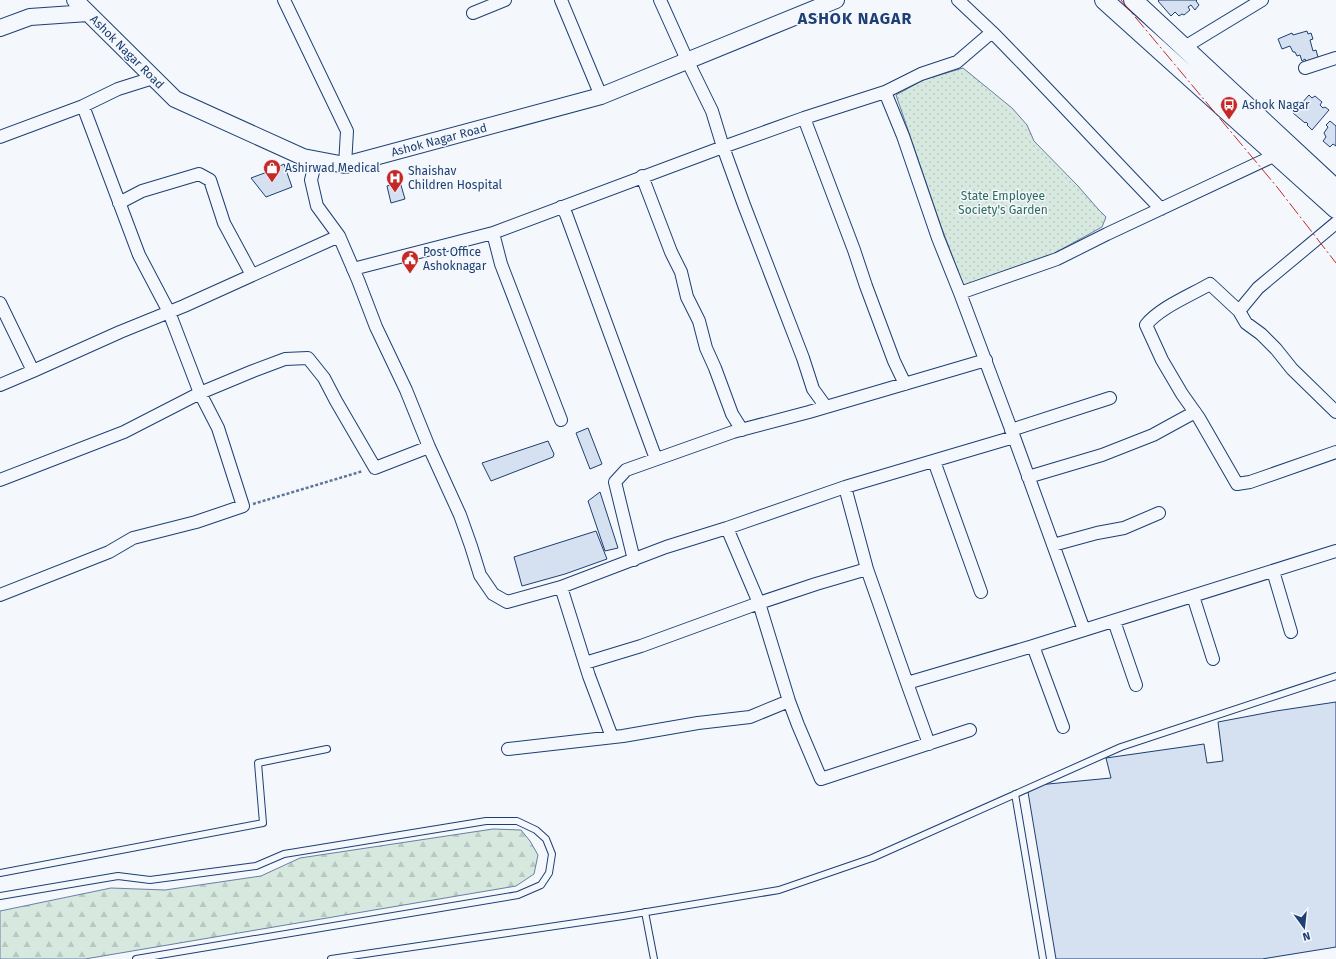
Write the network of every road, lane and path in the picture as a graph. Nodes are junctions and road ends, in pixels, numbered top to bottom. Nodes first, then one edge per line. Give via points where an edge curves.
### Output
1 (75, 0) edge
2 (284, 0) edge
3 (505, 0) edge
4 (561, 0) edge
5 (660, 0) edge
6 (836, 0) edge
7 (958, 0) edge
8 (1104, 0) edge
9 (1133, 0) edge
10 (1262, 0) edge
11 (88, 6) edge
12 (473, 14) dead end
13 (0, 28) edge
14 (992, 32) junction
15 (1183, 48) junction
16 (1336, 58) edge
17 (687, 60) junction
18 (1305, 68) dead end
19 (153, 78) junction
20 (885, 92) junction
21 (601, 96) junction
22 (83, 106) junction
23 (804, 118) junction
24 (0, 137) edge
25 (723, 147) junction
26 (1283, 152) junction
27 (316, 160) junction
28 (345, 165) junction
29 (642, 176) junction
30 (1336, 189) edge
31 (119, 203) junction
32 (560, 207) junction
33 (1161, 209) junction
34 (1336, 209) edge
35 (1336, 223) edge
36 (492, 233) junction
37 (339, 236) junction
38 (353, 269) junction
39 (252, 275) junction
40 (960, 293) junction
41 (0, 303) edge
42 (1239, 311) junction
43 (169, 312) junction
44 (986, 360) junction
45 (34, 371) junction
46 (905, 384) junction
47 (0, 385) edge
48 (200, 393) junction
49 (1110, 398) dead end
50 (826, 407) junction
51 (1195, 412) junction
52 (1336, 412) edge
53 (561, 420) dead end
54 (742, 430) junction
55 (1013, 433) junction
56 (429, 447) junction
57 (1336, 452) edge
58 (656, 459) junction
59 (934, 461) junction
60 (375, 468) junction
61 (1028, 477) junction
62 (0, 480) edge
63 (845, 488) junction
64 (243, 506) junction
65 (1159, 513) dead end
66 (727, 528) junction
67 (1053, 545) junction
68 (1336, 551) edge
69 (634, 560) junction
70 (867, 568) junction
71 (1272, 571) junction
72 (561, 587) junction
73 (981, 592) dead end
74 (0, 595) edge
75 (1193, 596) junction
76 (759, 603) junction
77 (1114, 621) junction
78 (1084, 630) junction
79 (1291, 632) dead end
80 (1033, 646) junction
81 (1214, 659) dead end
82 (585, 663) junction
83 (1336, 676) edge
84 (907, 683) junction
85 (1136, 685) dead end
86 (789, 701) junction
87 (1063, 727) dead end
88 (970, 730) dead end
89 (612, 737) junction
90 (929, 744) junction
91 (327, 749) dead end
92 (508, 749) dead end
93 (1015, 794) junction
94 (0, 873) edge
95 (0, 896) edge
96 (645, 912) junction
97 (136, 959) edge
98 (331, 959) edge
99 (654, 959) edge
100 (1043, 959) edge

1 - 11 street, Ashok Nagar Road
2 - 28 street via 348,131
3 - 12 street
4 - 21 street
5 - 17 street
6 - 17 street, Ashok Nagar Road
7 - 14 street
8 - 26 main road
9 - 15 main road
10 - 15 street
11 - 13 street via 30,17
11 - 19 street, Ashok Nagar Road
14 - 20 street via 957,62 921,74
14 - 33 street
15 - 26 main road
16 - 18 street
17 - 21 street, Ashok Nagar Road
17 - 25 street via 712,111
19 - 22 street via 118,89
19 - 27 street, Ashok Nagar Road via 174,99 303,157
20 - 23 street
20 - 40 street
21 - 28 street, Ashok Nagar Road
22 - 24 street
22 - 31 street
23 - 25 street
23 - 46 street via 894,361
25 - 29 street
25 - 50 street via 813,389
26 - 30 main road
26 - 33 street
26 - 34 main road
27 - 28 street, Ashok Nagar Road
27 - 37 street via 311,180 317,206
29 - 32 street
29 - 54 street via 681,272 687,297 699,321 706,348 732,414
31 - 39 street via 142,191 198,174 210,180 224,222
31 - 43 street via 139,255
32 - 36 street
32 - 58 street via 566,214
33 - 40 street via 1057,259
35 - 42 street via 1258,288
36 - 38 street
36 - 53 street via 501,264
37 - 38 street
37 - 39 street
38 - 56 street
39 - 43 street
40 - 44 street
41 - 45 street
42 - 51 street via 1210,284 1160,312 1146,325 1162,360
42 - 52 street via 1246,322 1266,339
43 - 45 street
43 - 48 street
44 - 46 street
44 - 55 street
45 - 47 street
46 - 50 street
48 - 60 street via 285,359 308,358 324,378
48 - 62 street via 124,432
48 - 64 street via 218,428
49 - 55 street
50 - 54 street
51 - 57 street via 1237,484 1250,482
51 - 61 street via 1129,445
54 - 58 street
55 - 59 street
55 - 61 street
56 - 60 street
56 - 72 street via 460,515 480,575 493,594 507,602
58 - 69 street via 626,470 615,482
59 - 63 street
59 - 73 street
60 - 64 path
61 - 67 street
63 - 66 street
63 - 70 street
64 - 74 street via 196,522 133,538 109,552
65 - 67 street via 1124,528
66 - 69 street
66 - 76 street
67 - 78 street
68 - 71 street
69 - 72 street
70 - 76 street
70 - 84 street
71 - 75 street
71 - 79 street
72 - 82 street
75 - 77 street
75 - 81 street
76 - 82 street via 641,646
76 - 86 street
77 - 78 street
77 - 85 street
78 - 80 street
80 - 84 street
80 - 87 street
82 - 89 street
83 - 93 lane via 1121,747
84 - 90 street
86 - 89 street via 750,717
86 - 90 street via 821,779
88 - 90 street
89 - 92 street
91 - 94 lane via 258,763 262,823
93 - 96 lane via 872,858 779,890
93 - 100 lane
95 - 97 lane via 118,876 150,880 256,866 284,854 486,821 517,821 536,830 546,839 552,854 550,873 542,885 518,894
96 - 98 lane
96 - 99 lane

